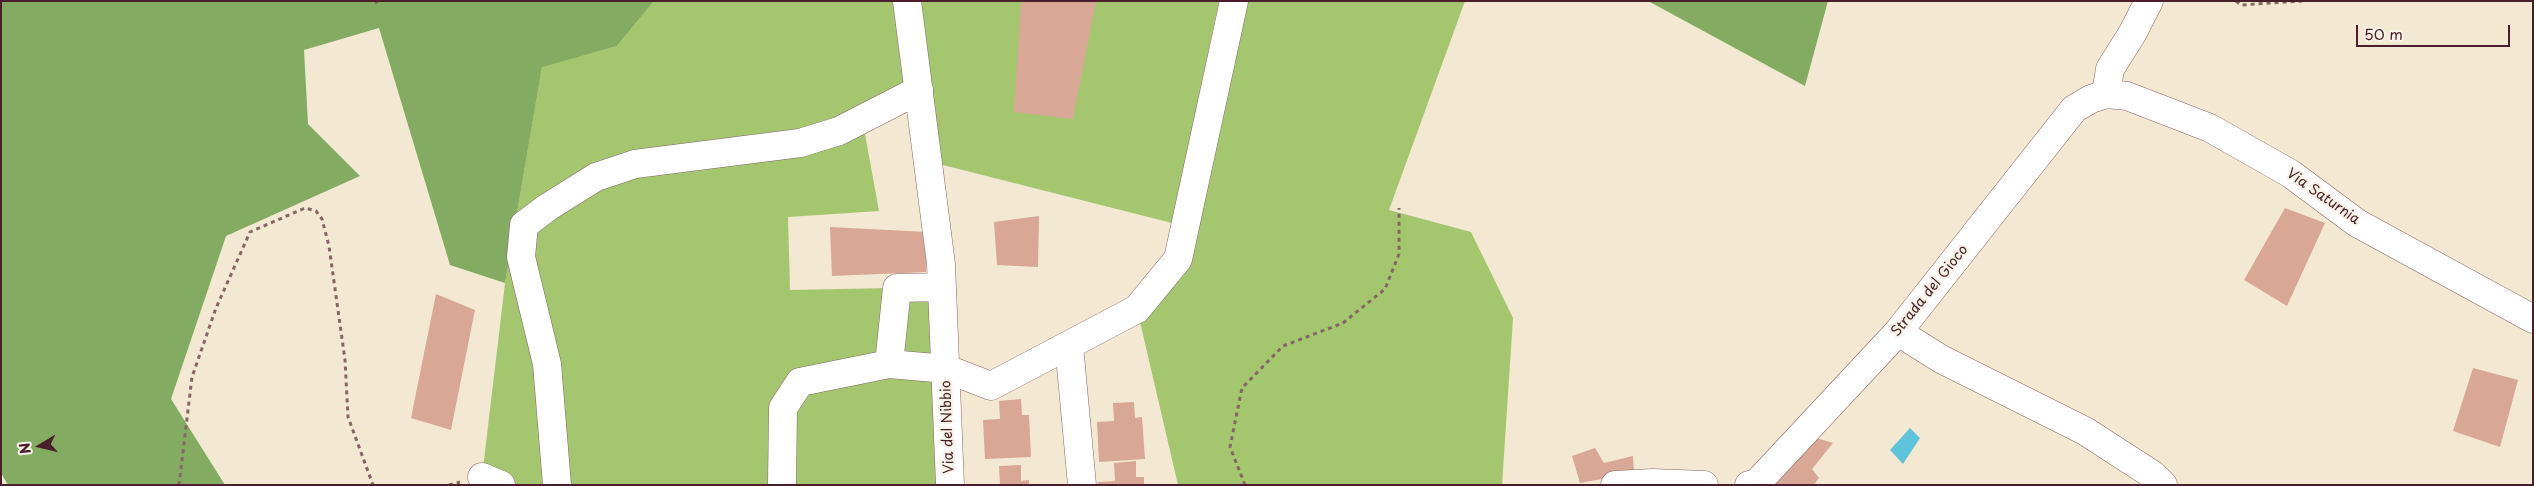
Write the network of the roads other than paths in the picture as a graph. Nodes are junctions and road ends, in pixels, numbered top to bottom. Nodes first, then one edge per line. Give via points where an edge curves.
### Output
1 (907, 1) edge
2 (1234, 1) edge
3 (2149, 1) edge
4 (919, 90) junction
5 (2106, 94) junction
6 (942, 287) junction
7 (2533, 319) edge
8 (1898, 332) junction
9 (1069, 345) junction
10 (889, 364) junction
11 (947, 369) junction
12 (558, 485) edge
13 (782, 485) edge
14 (950, 485) edge
15 (1082, 485) edge
16 (1615, 485) edge
17 (1704, 485) edge
18 (1749, 485) edge
19 (2163, 485) edge

1 - 4 street, Via del Nibbio
2 - 9 street via 1178,259 1137,309
3 - 5 street via 2110,69
4 - 6 street, Via del Nibbio
4 - 12 street via 839,131 800,143 635,164 596,177 524,225 521,257 547,364
5 - 7 street, Via Saturnia via 2127,96 2210,128 2291,174 2358,223
5 - 8 street, Strada del Gioco via 2074,109
6 - 10 street via 897,288
6 - 11 street, Via del Nibbio
8 - 18 street, Strada del Gioco via 1757,483
8 - 19 street via 1941,359 2085,431 2153,475
9 - 11 street via 991,386
9 - 15 street
10 - 11 street
10 - 13 street via 800,382 783,408
11 - 14 street, Via del Nibbio
16 - 17 street

